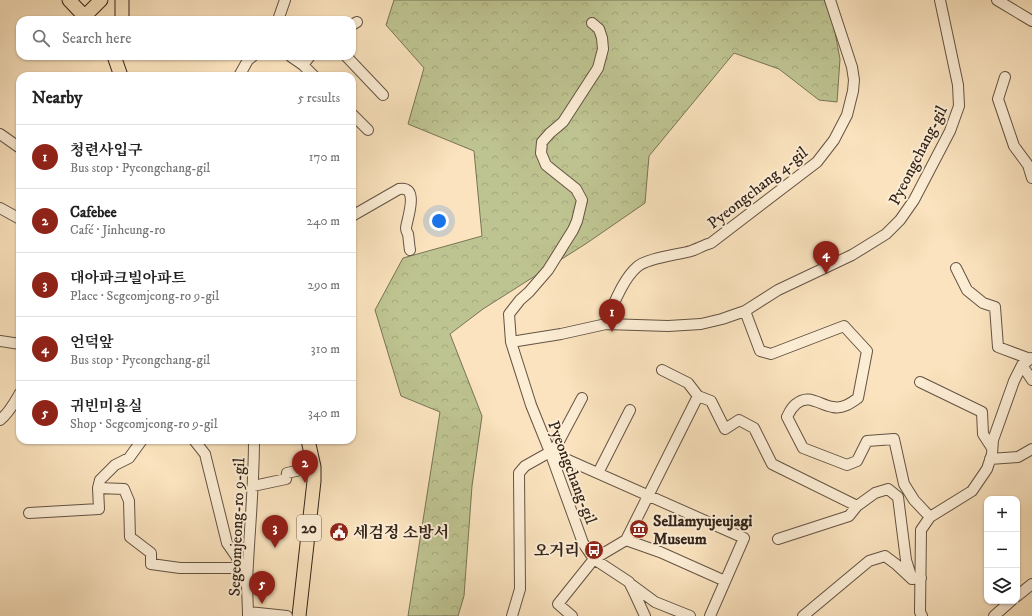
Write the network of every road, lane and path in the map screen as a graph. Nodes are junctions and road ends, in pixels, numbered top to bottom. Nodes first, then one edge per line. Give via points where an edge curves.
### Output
1 (69, 0) edge
2 (101, 0) edge
3 (122, 0) edge
4 (286, 0) edge
5 (830, 0) edge
6 (940, 0) edge
7 (998, 0) edge
8 (84, 16) edge
9 (88, 16) edge
10 (122, 16) edge
11 (280, 16) edge
12 (1032, 21) edge
13 (592, 24) dead end
14 (116, 60) edge
15 (122, 60) edge
16 (248, 60) edge
17 (296, 60) edge
18 (307, 60) edge
19 (350, 60) edge
20 (303, 65) junction
21 (120, 72) edge
22 (122, 72) edge
23 (241, 72) edge
24 (310, 72) edge
25 (1005, 77) dead end
26 (383, 95) dead end
27 (356, 118) edge
28 (368, 130) dead end
29 (0, 134) edge
30 (16, 145) edge
31 (1032, 178) edge
32 (0, 208) edge
33 (356, 214) edge
34 (16, 217) edge
35 (410, 250) dead end
36 (956, 268) dead end
37 (745, 310) junction
38 (606, 324) junction
39 (0, 341) edge
40 (511, 342) junction
41 (16, 343) edge
42 (1028, 361) edge
43 (662, 370) dead end
44 (1032, 380) edge
45 (920, 382) dead end
46 (698, 396) junction
47 (582, 398) dead end
48 (16, 401) edge
49 (630, 410) dead end
50 (0, 420) edge
51 (139, 444) edge
52 (197, 444) edge
53 (254, 444) edge
54 (309, 444) edge
55 (992, 448) junction
56 (1032, 449) edge
57 (550, 452) junction
58 (990, 460) junction
59 (314, 467) junction
60 (598, 473) junction
61 (253, 486) junction
62 (98, 488) junction
63 (648, 495) junction
64 (857, 506) junction
65 (29, 513) dead end
66 (930, 517) junction
67 (778, 539) dead end
68 (626, 540) junction
69 (594, 559) junction
70 (241, 568) junction
71 (248, 578) junction
72 (916, 578) junction
73 (725, 581) junction
74 (629, 582) junction
75 (1032, 584) edge
76 (1020, 594) edge
77 (1008, 604) edge
78 (248, 614) edge
79 (287, 616) edge
80 (299, 616) edge
81 (512, 616) edge
82 (572, 616) edge
83 (645, 616) edge
84 (690, 616) edge
85 (710, 616) edge
86 (803, 616) edge
87 (922, 616) edge
88 (994, 616) edge

1 - 8 main road
2 - 9 main road
3 - 10 main road
4 - 11 street
5 - 38 street, Pyeongchang 4-gil via 854,80 847,115 834,140 817,162 711,243 637,267 622,288
6 - 37 street, Pyeongchang-gil via 958,85 959,106 950,131 914,200 886,234 852,255 778,290
7 - 12 street
13 - 40 street, Pyeongchang-gil via 599,28 602,38 603,49 598,68 563,122 542,142 541,153 546,165 576,189 582,200 577,221 548,270 509,314
14 - 21 main road
15 - 22 main road
16 - 23 street
17 - 20 street
18 - 20 street
19 - 26 street
20 - 24 street
25 - 31 street via 998,99 1014,146 1028,165
27 - 28 street
29 - 30 street
32 - 34 street
33 - 35 street via 399,189 403,188 409,192 411,199 406,229
36 - 42 street via 967,290 983,303 995,307 998,346
37 - 38 street, Pyeongchang-gil via 701,324
37 - 66 street via 760,351 771,354 844,326 867,351 858,398 847,406 834,408 809,399 800,400 790,409 788,417 803,448 847,465 857,461 867,441 894,439 904,484 914,500
38 - 40 street, Pyeongchang-gil
39 - 41 street
40 - 57 street, Pyeongchang-gil via 531,405
42 - 44 street
42 - 55 street via 1014,381
43 - 46 street via 688,383
45 - 55 street via 982,412 983,434
46 - 63 street
46 - 64 street via 711,401 724,429 739,420 754,428 772,464
47 - 57 street via 557,445
48 - 50 street via 6,416
49 - 60 street
51 - 62 street via 129,458 115,465 100,480
52 - 70 street via 205,454 210,470 227,542
53 - 61 street, Segeomjeong-ro 9-gil
54 - 59 main road, 20
55 - 58 street
56 - 58 street via 1018,457
57 - 60 street
57 - 69 street, Pyeongchang-gil via 583,543
57 - 81 street via 525,466 519,473 520,589
58 - 66 street via 972,491
59 - 61 street via 287,473 286,479
59 - 80 main road, 20
60 - 63 street
61 - 71 street, Segeomjeong-ro 9-gil
62 - 65 street via 99,509
62 - 70 street via 124,489 129,501 130,537 151,553 151,564 180,568
63 - 68 street
63 - 73 street via 744,538
64 - 67 street via 850,516
64 - 72 street via 875,493 888,489 898,497 906,560
66 - 72 street via 921,530
68 - 69 street
68 - 73 street
69 - 74 street, Pyeongchang-gil
69 - 82 street via 558,604
70 - 71 street
71 - 78 street, Segeomjeong-ro 9-gil
72 - 86 street via 885,556 869,562
72 - 87 street
73 - 85 street
74 - 83 street
74 - 84 street, Pyeongchang-gil via 655,602
75 - 76 street
77 - 88 street
78 - 79 street

